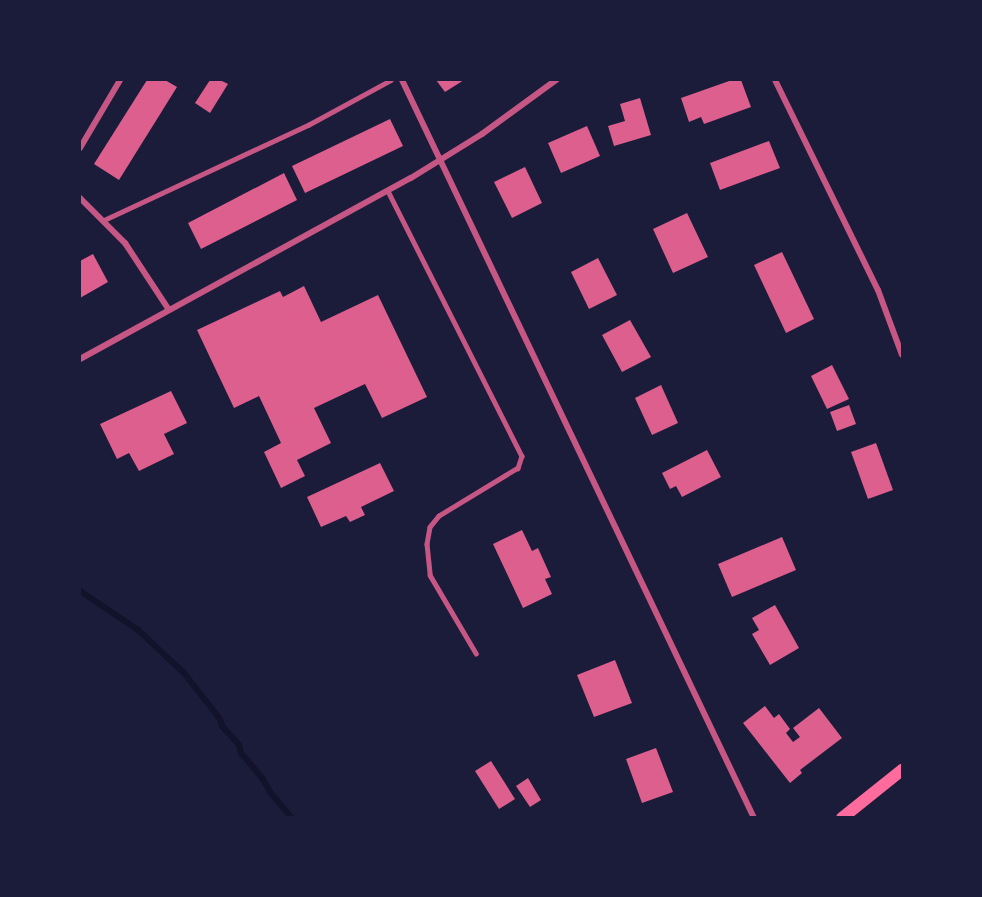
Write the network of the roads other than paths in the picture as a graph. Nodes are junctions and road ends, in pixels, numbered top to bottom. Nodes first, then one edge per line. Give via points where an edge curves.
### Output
1 (120, 80) edge
2 (391, 80) edge
3 (402, 80) edge
4 (556, 80) edge
5 (775, 80) edge
6 (80, 148) edge
7 (441, 159) junction
8 (388, 191) junction
9 (80, 198) edge
10 (104, 220) junction
11 (169, 310) junction
12 (903, 355) edge
13 (80, 359) edge
14 (476, 653) dead end
15 (903, 770) edge
16 (754, 818) edge
17 (842, 818) edge

1 - 6 street
2 - 10 lane via 308,125
3 - 7 street
4 - 7 street
5 - 12 street via 878,290
7 - 8 street
7 - 16 street
8 - 11 street
8 - 14 lane via 522,456 519,468 439,516 430,527 430,575
9 - 10 street
10 - 11 street via 125,243
11 - 13 street
15 - 17 main road

